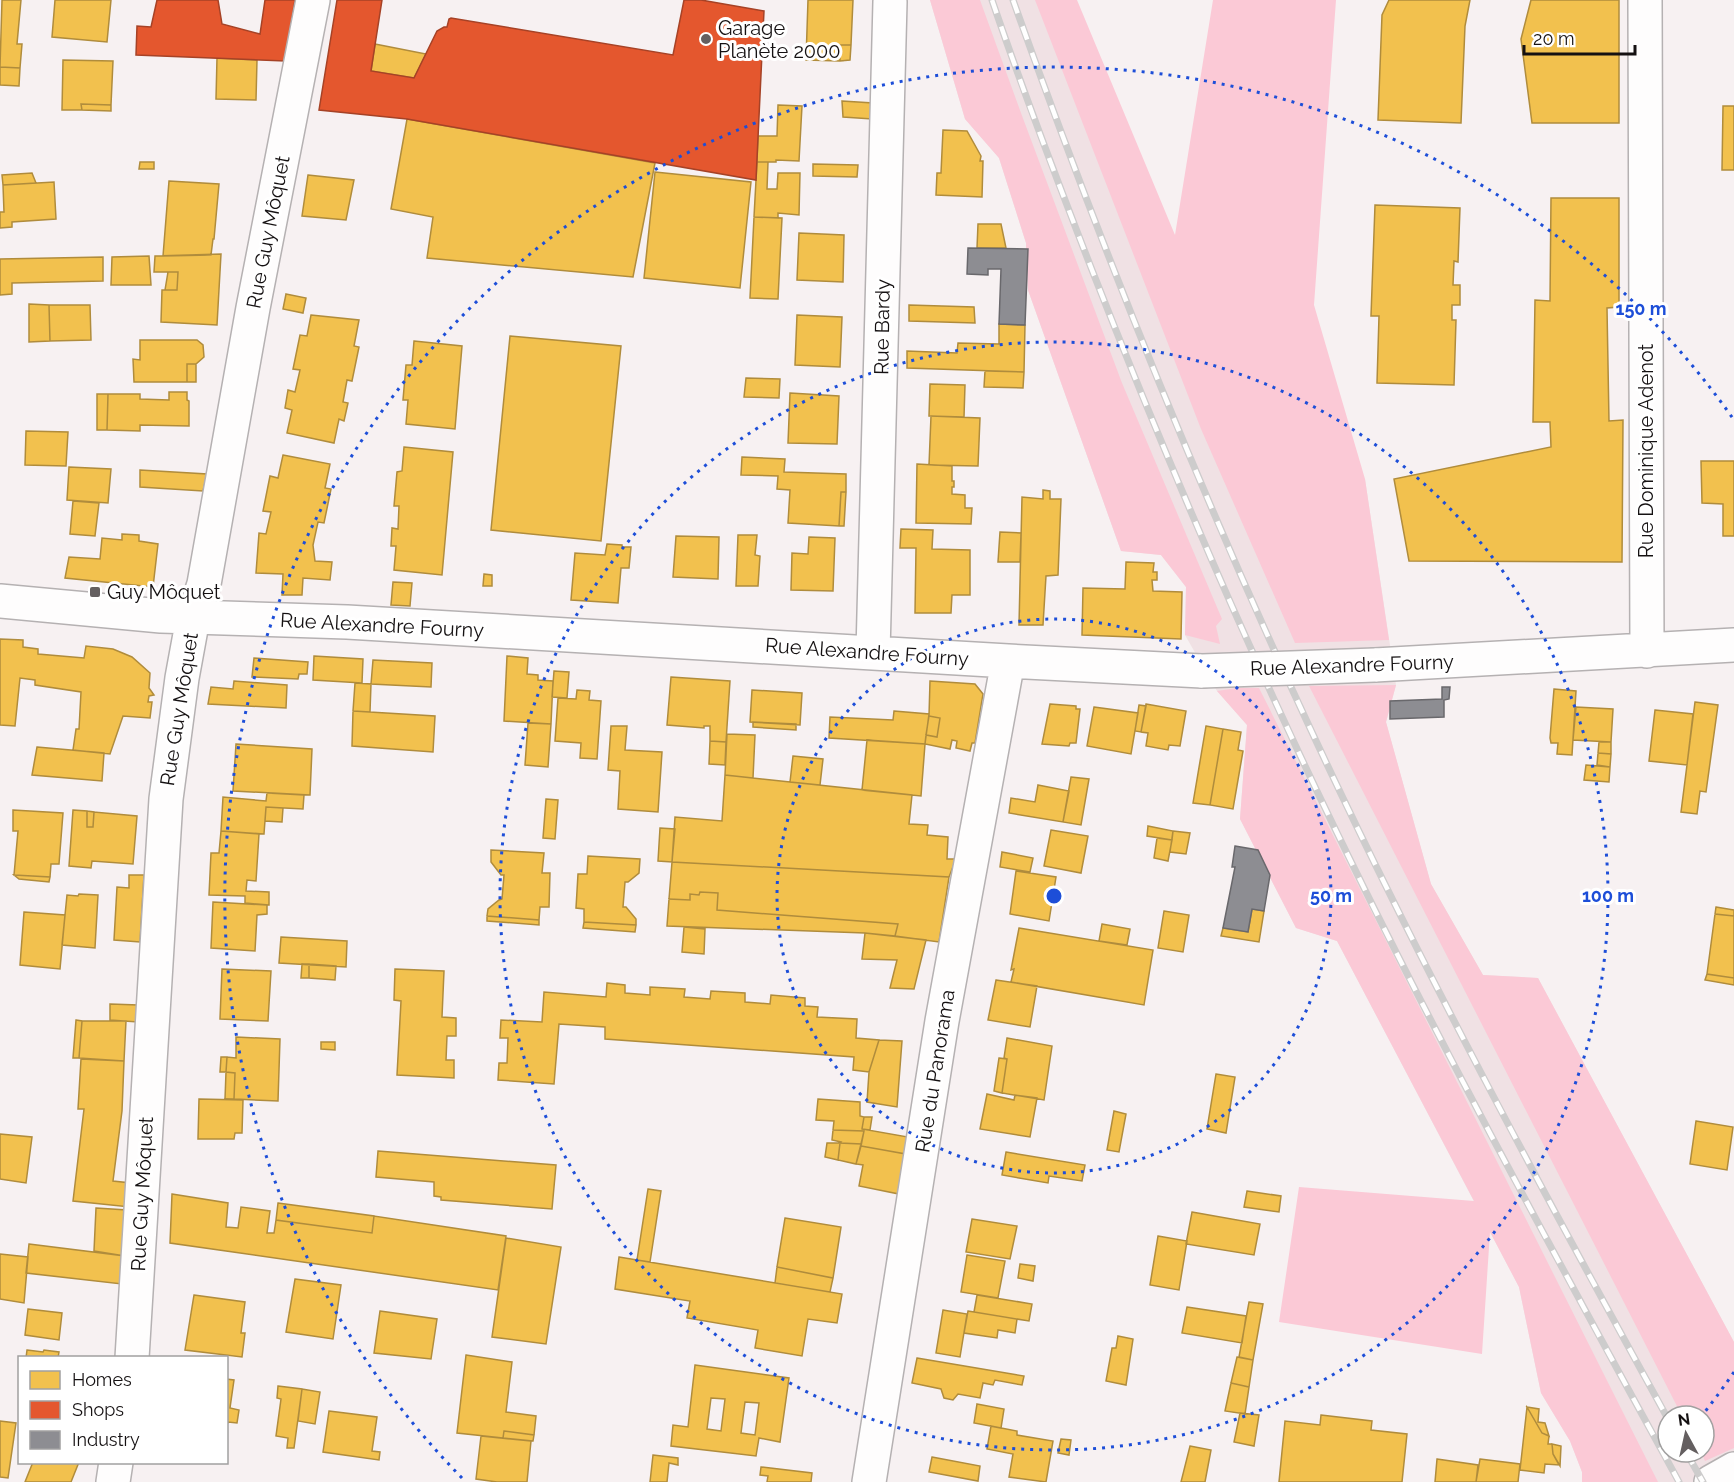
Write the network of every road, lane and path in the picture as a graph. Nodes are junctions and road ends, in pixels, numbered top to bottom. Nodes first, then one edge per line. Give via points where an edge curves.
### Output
1 (313, 0) edge
2 (1645, 0) edge
3 (890, 2) dead end
4 (0, 601) edge
5 (193, 618) junction
6 (1734, 645) edge
7 (1647, 651) junction
8 (873, 652) junction
9 (1008, 661) junction
10 (132, 1356) edge
11 (116, 1464) edge
12 (1734, 1469) edge
13 (113, 1482) edge
14 (869, 1482) edge
15 (1711, 1482) edge

1 - 5 street, Rue Guy Môquet via 204,584
2 - 7 street, Rue Dominique Adenot
3 - 8 street, Rue Bardy
4 - 5 street, Rue Alexandre Fourny
5 - 8 street, Rue Alexandre Fourny via 359,622
5 - 10 street, Rue Guy Môquet via 165,799
6 - 7 street, Rue Alexandre Fourny
7 - 9 street, Rue Alexandre Fourny, bridge via 1202,670
8 - 9 street, Rue Alexandre Fourny
9 - 14 street, Rue du Panorama via 942,1021
11 - 13 street
12 - 15 street

